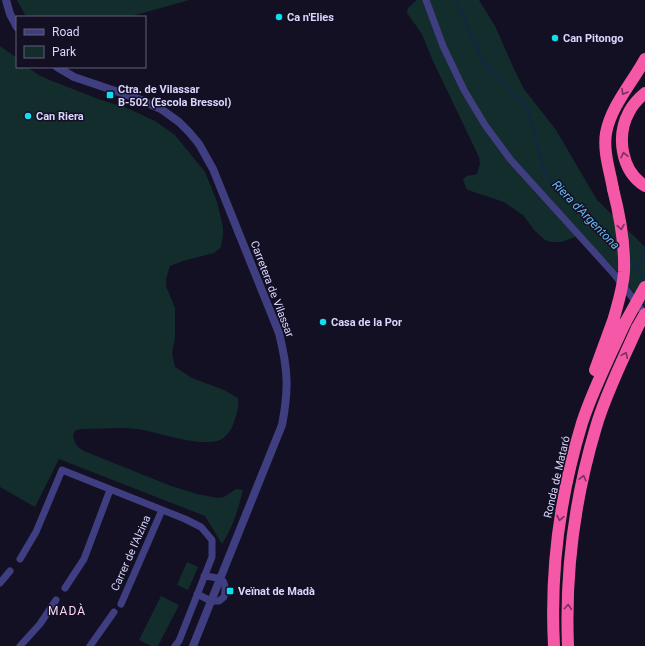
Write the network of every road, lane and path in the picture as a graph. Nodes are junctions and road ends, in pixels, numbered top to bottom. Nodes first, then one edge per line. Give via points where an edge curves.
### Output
1 (426, 0) edge
2 (4, 1) edge
3 (16, 26) edge
4 (645, 59) edge
5 (59, 68) edge
6 (645, 93) edge
7 (645, 186) edge
8 (645, 287) edge
9 (645, 314) edge
10 (620, 320) junction
11 (110, 490) junction
12 (162, 510) junction
13 (20, 559) dead end
14 (10, 571) dead end
15 (204, 576) junction
16 (220, 578) junction
17 (0, 583) edge
18 (65, 588) dead end
19 (197, 594) junction
20 (56, 600) dead end
21 (210, 601) junction
22 (121, 604) dead end
23 (114, 612) dead end
24 (20, 646) edge
25 (90, 646) edge
26 (175, 646) edge
27 (193, 646) edge
28 (554, 646) edge
29 (568, 646) edge

1 - 9 street via 443,46 464,90 485,125 510,159 614,274
2 - 3 street
4 -> 10 highway, bridge via 620,99 606,133 607,158 623,239 624,274 620,294
5 - 16 street, Carretera de Vilassar via 74,77 161,109 180,122 189,132 213,169 279,333 285,356 287,381 282,425
7 -> 6 highway via 640,183 626,162 622,149 624,123 629,111
8 - 10 highway, bridge
29 -> 9 highway, bridge via 572,536 579,497 596,426
10 -> 28 highway, Ronda de Mataró via 582,424 565,493 554,572
11 - 12 street
11 - 13 street via 62,470 36,532
11 - 18 street via 84,559
12 - 15 street via 201,527 212,540 212,557
12 - 22 street, Carrer de l'Alzina
14 - 17 street
15 - 16 street
15 - 19 street
16 - 21 street, Carretera de Vilassar
19 - 21 street
19 - 26 street
20 - 24 street via 40,624
21 - 27 street, Carretera de Vilassar
23 - 25 street

